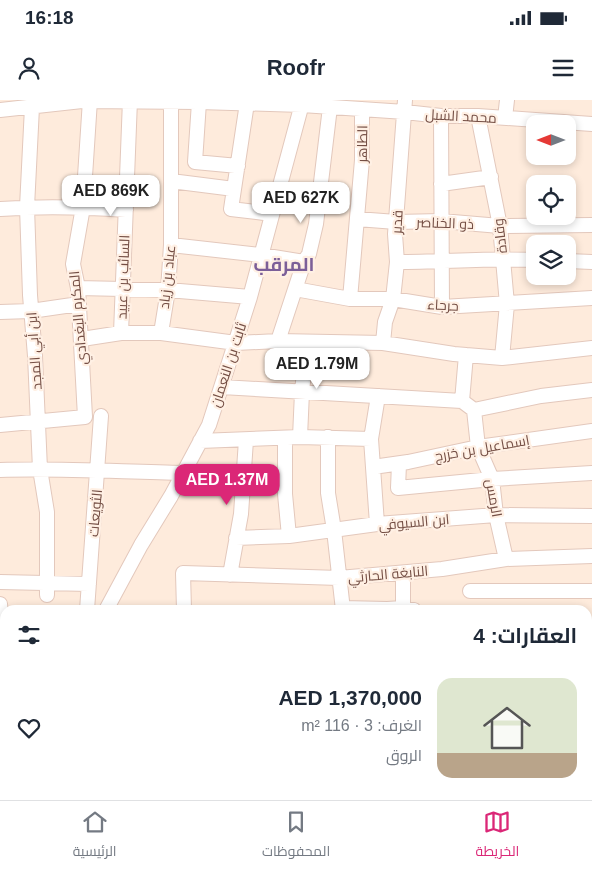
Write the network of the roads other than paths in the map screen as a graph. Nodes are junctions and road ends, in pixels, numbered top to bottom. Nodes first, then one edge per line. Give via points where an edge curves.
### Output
1 (507, 100) edge
2 (90, 101) edge
3 (130, 101) edge
4 (171, 101) edge
5 (219, 101) edge
6 (199, 102) junction
7 (303, 103) edge
8 (247, 104) junction
9 (32, 106) junction
10 (405, 106) edge
11 (330, 107) junction
12 (362, 109) junction
13 (0, 110) edge
14 (441, 116) junction
15 (478, 116) junction
16 (504, 118) junction
17 (592, 124) edge
18 (238, 166) junction
19 (491, 177) junction
20 (171, 181) junction
21 (441, 184) junction
22 (234, 189) junction
23 (26, 207) junction
24 (83, 207) junction
25 (0, 209) edge
26 (126, 210) junction
27 (272, 214) junction
28 (357, 219) junction
29 (441, 221) junction
30 (396, 222) junction
31 (592, 224) edge
32 (500, 226) junction
33 (171, 245) junction
34 (262, 255) junction
35 (503, 259) junction
36 (526, 260) edge
37 (576, 261) edge
38 (304, 262) junction
39 (397, 262) junction
40 (442, 262) junction
41 (592, 262) edge
42 (78, 288) junction
43 (123, 289) junction
44 (295, 289) junction
45 (168, 290) junction
46 (250, 297) junction
47 (592, 298) edge
48 (350, 299) junction
49 (393, 299) junction
50 (79, 304) junction
51 (507, 304) junction
52 (442, 307) junction
53 (31, 311) junction
54 (0, 312) edge
55 (121, 333) junction
56 (161, 333) junction
57 (82, 338) junction
58 (278, 341) junction
59 (307, 342) junction
60 (236, 343) junction
61 (383, 343) junction
62 (592, 348) edge
63 (466, 355) junction
64 (502, 358) junction
65 (222, 386) junction
66 (592, 390) edge
67 (302, 392) junction
68 (378, 396) junction
69 (462, 401) junction
70 (474, 410) junction
71 (101, 416) dead end
72 (38, 422) junction
73 (0, 425) edge
74 (592, 431) edge
75 (300, 437) junction
76 (328, 437) junction
77 (285, 438) junction
78 (371, 439) junction
79 (246, 440) junction
80 (200, 441) junction
81 (478, 447) junction
82 (398, 464) junction
83 (373, 467) junction
84 (40, 468) junction
85 (0, 470) edge
86 (98, 471) junction
87 (184, 472) junction
88 (592, 473) edge
89 (492, 479) junction
90 (496, 515) junction
91 (592, 516) edge
92 (377, 524) junction
93 (334, 530) junction
94 (289, 536) junction
95 (236, 538) junction
96 (592, 556) edge
97 (506, 559) junction
98 (404, 572) junction
99 (230, 575) junction
100 (339, 578) junction
101 (0, 582) edge
102 (89, 584) junction
103 (47, 589) junction
104 (470, 591) dead end
105 (592, 591) edge
106 (87, 605) edge
107 (109, 605) edge
108 (184, 605) edge
109 (342, 605) edge
110 (408, 605) edge

1 - 16 street
2 - 3 street, محمد الشبل
2 - 9 street, محمد الشبل
2 - 24 street, المكرم البغدادي
3 - 4 street, محمد الشبل
3 - 26 street, السائب بن عبيد
4 - 6 street, محمد الشبل
4 - 20 street, عباد بن زياد
5 - 6 street, محمد الشبل
5 - 8 street, محمد الشبل
6 - 18 street via 195,162
7 - 8 street, محمد الشبل
7 - 11 street, محمد الشبل
7 - 27 street, ثابت بن النعمان
8 - 18 street
9 - 13 street, محمد الشبل
9 - 23 street, ابن أبي المجد
10 - 12 street, محمد الشبل
10 - 14 street, محمد الشبل
10 - 30 street, قدير
11 - 12 street, محمد الشبل
11 - 38 street via 316,224
12 - 28 street, الطاهر
14 - 15 street, محمد الشبل
14 - 21 street
15 - 16 street, محمد الشبل
15 - 19 street, وقادة
16 - 17 street, محمد الشبل
18 - 22 street
19 - 21 street
19 - 32 street, وقادة
20 - 22 street
20 - 33 street, عباد بن زياد
21 - 29 street
22 - 27 street via 231,209
23 - 24 street
23 - 25 street
23 - 53 street, ابن أبي المجد
24 - 26 street
24 - 42 street, المكرم البغدادي via 73,264
26 - 43 street, السائب بن عبيد
27 - 34 street, ثابت بن النعمان
28 - 30 street, ذو الخناصر
28 - 48 street, الطاهر
29 - 30 street, ذو الخناصر
29 - 32 street, ذو الخناصر
29 - 40 street
30 - 39 street, قدير
31 - 32 street, ذو الخناصر
32 - 35 street, وقادة
33 - 34 street
33 - 45 street, عباد بن زياد
34 - 38 street
34 - 46 street, ثابت بن النعمان
35 - 36 street
35 - 40 street
35 - 51 street, وقادة
37 - 41 street
38 - 44 street
39 - 40 street
39 - 49 street, قدير
40 - 52 street
42 - 43 street
42 - 50 street, المكرم البغدادي
43 - 45 street
43 - 55 street, السائب بن عبيد
44 - 48 street, جرجاء
44 - 58 street
45 - 46 street
45 - 56 street, عباد بن زياد
46 - 60 street, ثابت بن النعمان
47 - 51 street, جرجاء
48 - 49 street, جرجاء
49 - 52 street, جرجاء
49 - 61 street, قدير
50 - 53 street
50 - 57 street, المكرم البغدادي
51 - 52 street, جرجاء
51 - 64 street, وقادة
53 - 54 street
53 - 72 street, ابن أبي المجد
55 - 56 street
55 - 57 street
56 - 60 street
57 - 72 street, المكرم البغدادي via 85,416
58 - 59 street
58 - 60 street
59 - 61 street
59 - 67 street
60 - 65 street, ثابت بن النعمان
61 - 63 street
62 - 64 street
63 - 64 street
63 - 69 street
65 - 67 street
65 - 80 street, ثابت بن النعمان
66 - 70 street
67 - 68 street
67 - 75 street
68 - 69 street
68 - 78 street
69 - 70 street
70 - 81 street, الرمس
71 - 86 street, الثويعات
72 - 73 street
72 - 84 street, ابن أبي المجد
74 - 81 street, إسماعيل بن خزرج
75 - 76 street
75 - 77 street
76 - 78 street
76 - 93 street via 328,493
77 - 79 street
77 - 94 street
78 - 83 street
79 - 80 street
79 - 95 street via 241,514
80 - 87 street, ثابت بن النعمان
81 - 82 street, إسماعيل بن خزرج
81 - 89 street, الرمس
82 - 83 street, إسماعيل بن خزرج
82 - 89 street via 398,488
83 - 92 street
84 - 85 street
84 - 86 street
84 - 103 street, ابن أبي المجد via 47,512
86 - 87 street
86 - 102 street, الثويعات
87 - 107 street, ثابت بن النعمان
88 - 89 street
89 - 90 street, الرمس
90 - 91 street, ابن السيوفي
90 - 92 street, ابن السيوفي
90 - 97 street, الرمس
92 - 93 street, ابن السيوفي
93 - 94 street, ابن السيوفي
93 - 100 street
94 - 95 street, ابن السيوفي
95 - 99 street
96 - 97 street, النابغة الحارثي
97 - 98 street, النابغة الحارثي
98 - 100 street, النابغة الحارثي
98 - 110 street
99 - 100 street, النابغة الحارثي
99 - 108 street, النابغة الحارثي via 183,573
100 - 109 street
101 - 103 street
102 - 103 street
102 - 106 street, الثويعات
104 - 105 street

